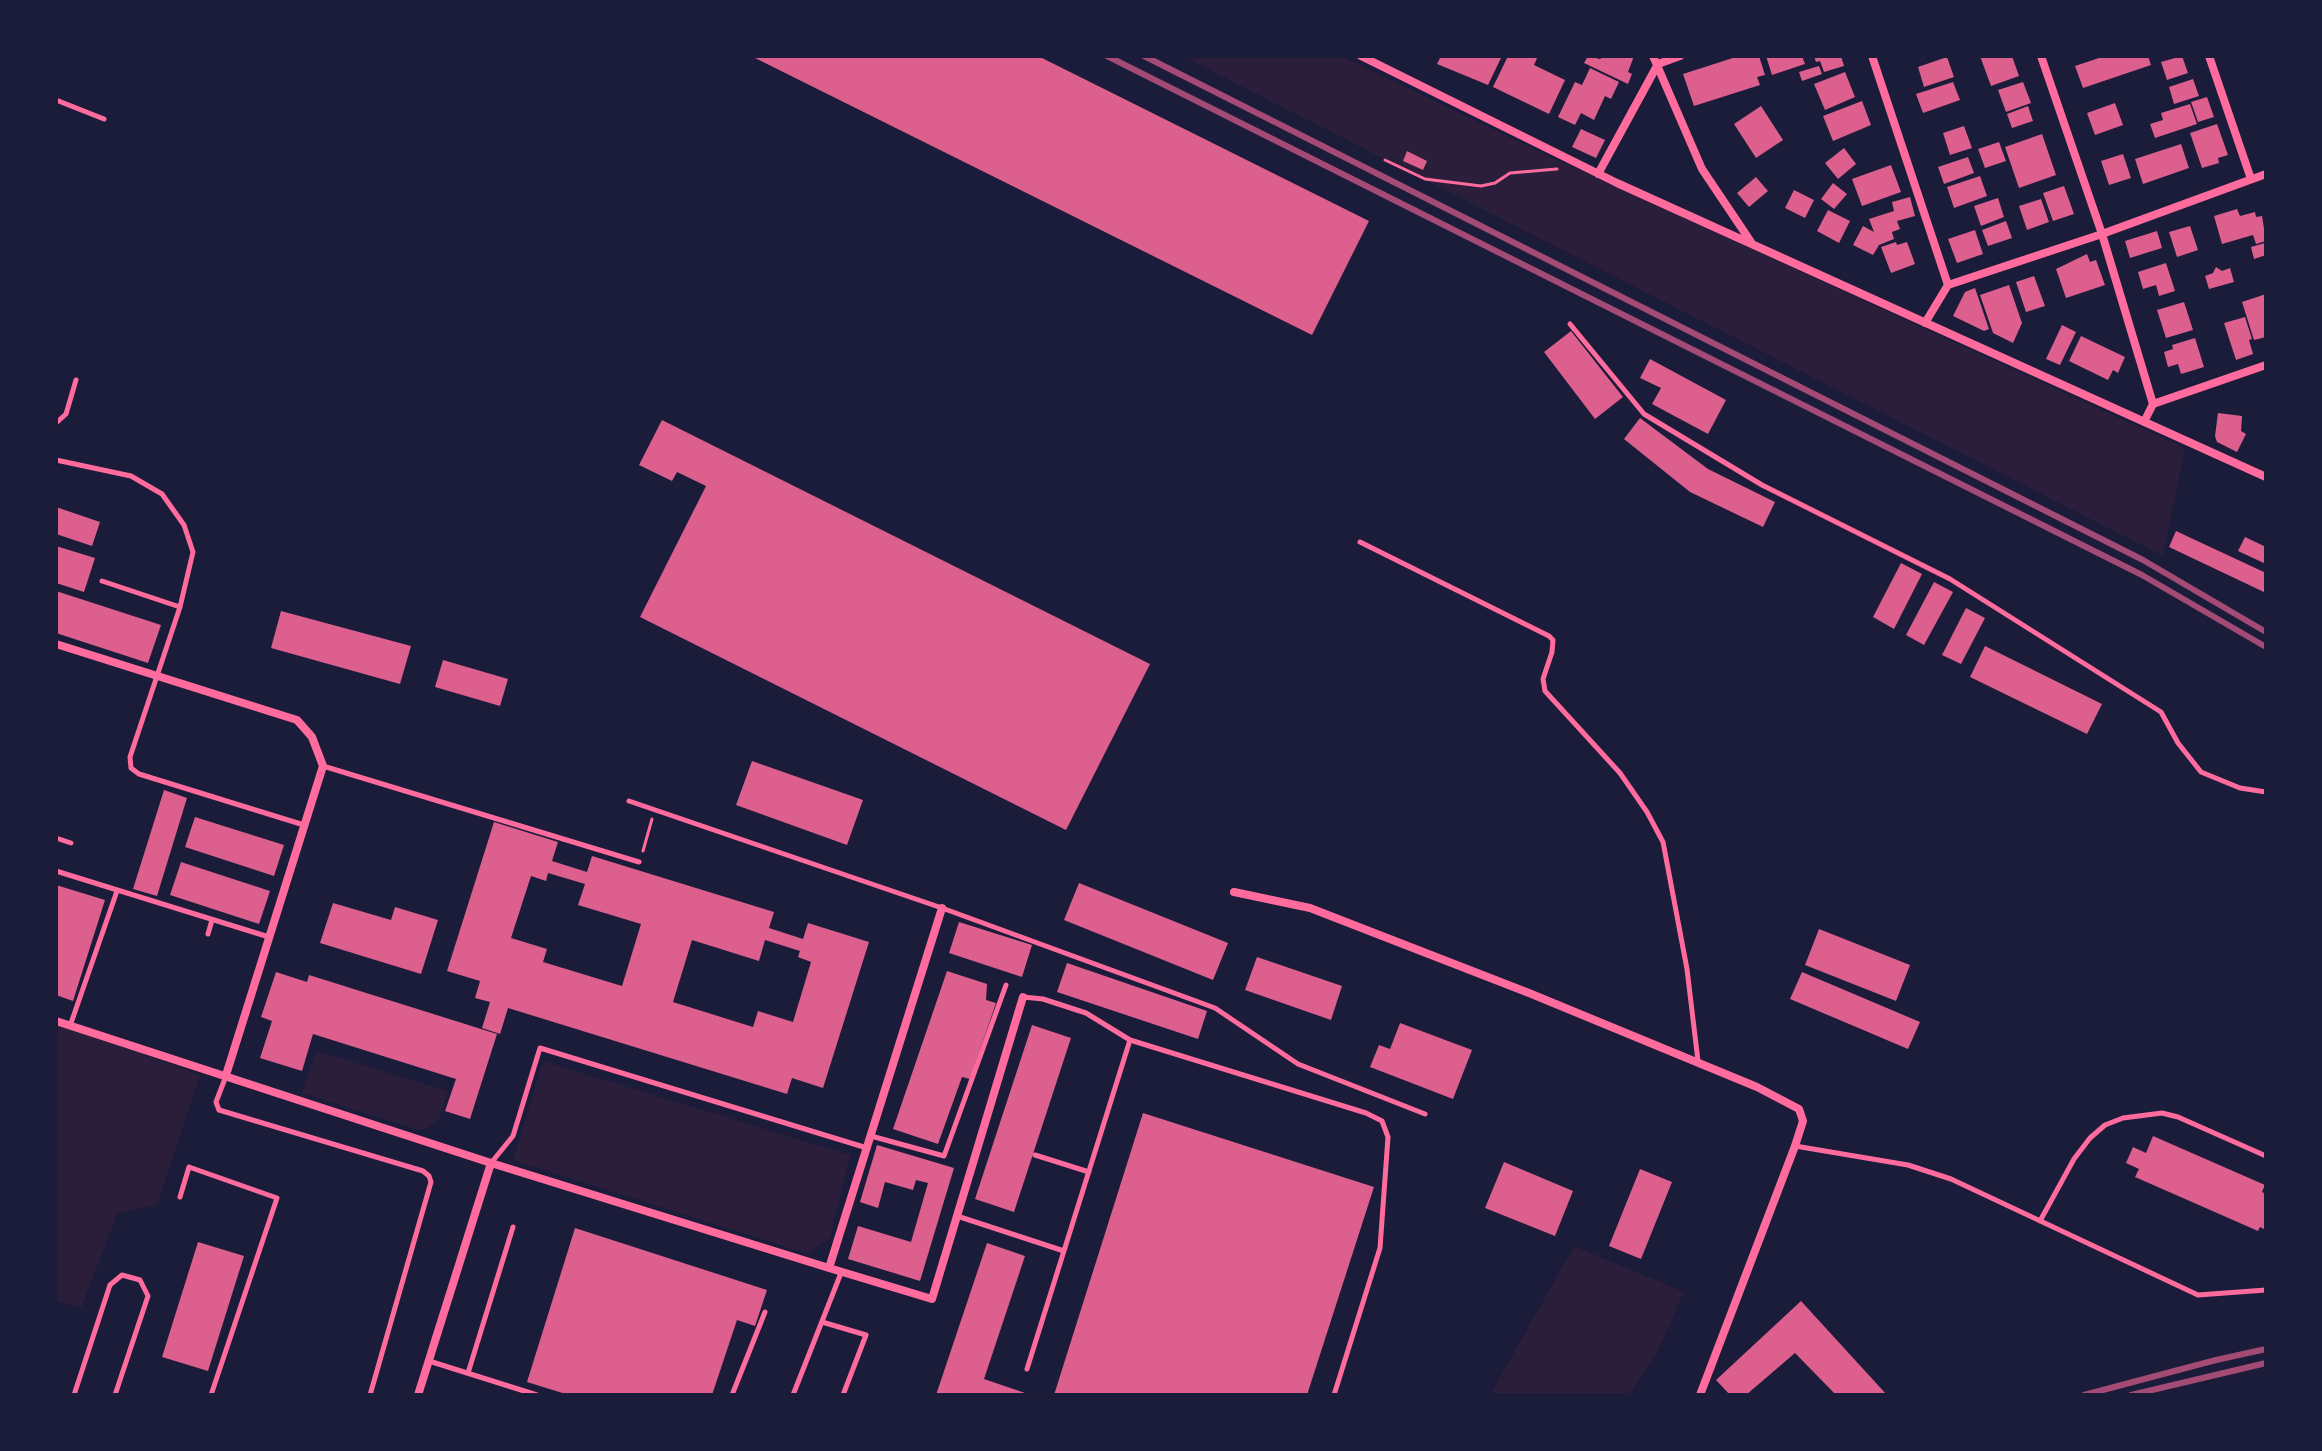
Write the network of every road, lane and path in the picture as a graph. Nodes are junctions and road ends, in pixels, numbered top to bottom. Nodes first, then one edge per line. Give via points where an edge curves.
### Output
1 (1361, 56) edge
2 (1680, 56) edge
3 (1872, 56) edge
4 (2041, 56) edge
5 (2209, 56) edge
6 (1374, 59) edge
7 (1656, 60) edge
8 (56, 100) edge
9 (104, 119) dead end
10 (1385, 160) dead end
11 (1561, 169) dead end
12 (1598, 174) junction
13 (2266, 174) edge
14 (2251, 179) junction
15 (2102, 234) junction
16 (1751, 242) junction
17 (1948, 285) junction
18 (1925, 323) junction
19 (1570, 324) dead end
20 (2266, 365) edge
21 (76, 380) dead end
22 (2153, 404) junction
23 (2144, 422) junction
24 (56, 423) edge
25 (56, 460) edge
26 (2266, 477) edge
27 (1360, 542) dead end
28 (102, 581) dead end
29 (180, 607) junction
30 (56, 644) edge
31 (156, 675) junction
32 (323, 766) junction
33 (2266, 792) edge
34 (629, 801) dead end
35 (655, 810) junction
36 (304, 825) junction
37 (56, 838) edge
38 (71, 843) dead end
39 (639, 862) joint
40 (56, 871) edge
41 (117, 891) junction
42 (1234, 892) dead end
43 (942, 908) junction
44 (212, 920) junction
45 (208, 934) dead end
46 (270, 937) junction
47 (1006, 985) dead end
48 (1023, 997) joint
49 (56, 1021) edge
50 (70, 1026) junction
51 (1130, 1040) junction
52 (1698, 1062) junction
53 (226, 1075) junction
54 (1425, 1114) dead end
55 (871, 1136) junction
56 (1795, 1146) junction
57 (867, 1148) junction
58 (1035, 1155) dead end
59 (2266, 1156) edge
60 (491, 1163) junction
61 (1089, 1172) junction
62 (180, 1197) dead end
63 (957, 1216) junction
64 (2040, 1221) junction
65 (513, 1227) dead end
66 (1064, 1251) junction
67 (829, 1268) junction
68 (842, 1272) junction
69 (2266, 1290) edge
70 (765, 1312) dead end
71 (822, 1322) junction
72 (429, 1361) junction
73 (1027, 1369) dead end
74 (468, 1373) junction
75 (74, 1395) edge
76 (115, 1395) edge
77 (211, 1395) edge
78 (370, 1395) edge
79 (418, 1395) edge
80 (537, 1395) edge
81 (732, 1395) edge
82 (793, 1395) edge
83 (843, 1395) edge
84 (1334, 1395) edge
85 (1700, 1395) edge

1 - 6 street
2 - 7 street
3 - 17 street
4 - 15 street
5 - 14 street
6 - 12 street
7 - 12 street
7 - 16 street via 1702,169
8 - 9 lane
10 - 11 path via 1425,179 1481,186 1510,173
12 - 16 street
13 - 14 street
14 - 15 street
15 - 17 street
15 - 22 street
16 - 18 street
17 - 18 street
18 - 23 street
19 - 33 lane via 1644,414 1762,485 1950,579 2161,712 2201,772
20 - 22 street
21 - 24 lane via 66,414
22 - 23 street
23 - 26 street
25 - 29 lane via 131,476 162,494 184,525 193,552
27 - 52 lane via 1553,640 1545,691 1620,773 1663,842
28 - 29 lane
29 - 31 lane
30 - 31 street
31 - 32 street via 297,720 312,737
31 - 36 lane via 130,757 135,772
32 - 36 street
32 - 39 lane
34 - 35 lane
35 - 39 path
35 - 43 lane
36 - 46 street
37 - 38 lane
40 - 41 lane
41 - 44 lane
41 - 50 lane
42 - 52 street via 1310,908
43 - 54 lane via 1215,1008 1298,1064
43 - 55 street
44 - 45 lane
44 - 46 lane
46 - 53 street
47 - 55 lane via 944,1156
48 - 51 lane via 1086,1013
48 - 63 street
49 - 50 street
50 - 53 street
51 - 61 lane
51 - 84 lane via 1382,1121 1388,1137 1380,1248
52 - 56 street via 1799,1109 1803,1121
53 - 60 street
53 - 78 lane via 216,1102 219,1110 429,1176
55 - 57 street
56 - 64 lane via 1908,1165
56 - 85 street
57 - 60 lane via 540,1048 513,1136
57 - 67 street
58 - 61 lane
59 - 64 lane via 2178,1117 2143,1113 2123,1118 2090,1138
60 - 67 street
60 - 72 street
61 - 66 lane
62 - 77 lane via 189,1167 277,1198
63 - 66 lane
63 - 68 street via 932,1299
64 - 69 lane via 2198,1295
65 - 74 lane
66 - 73 lane
67 - 68 street
68 - 71 lane
70 - 81 lane
71 - 82 lane
71 - 83 lane via 866,1335
72 - 74 lane
72 - 79 street
74 - 80 lane
75 - 76 lane via 110,1285 122,1275 140,1280 148,1296

